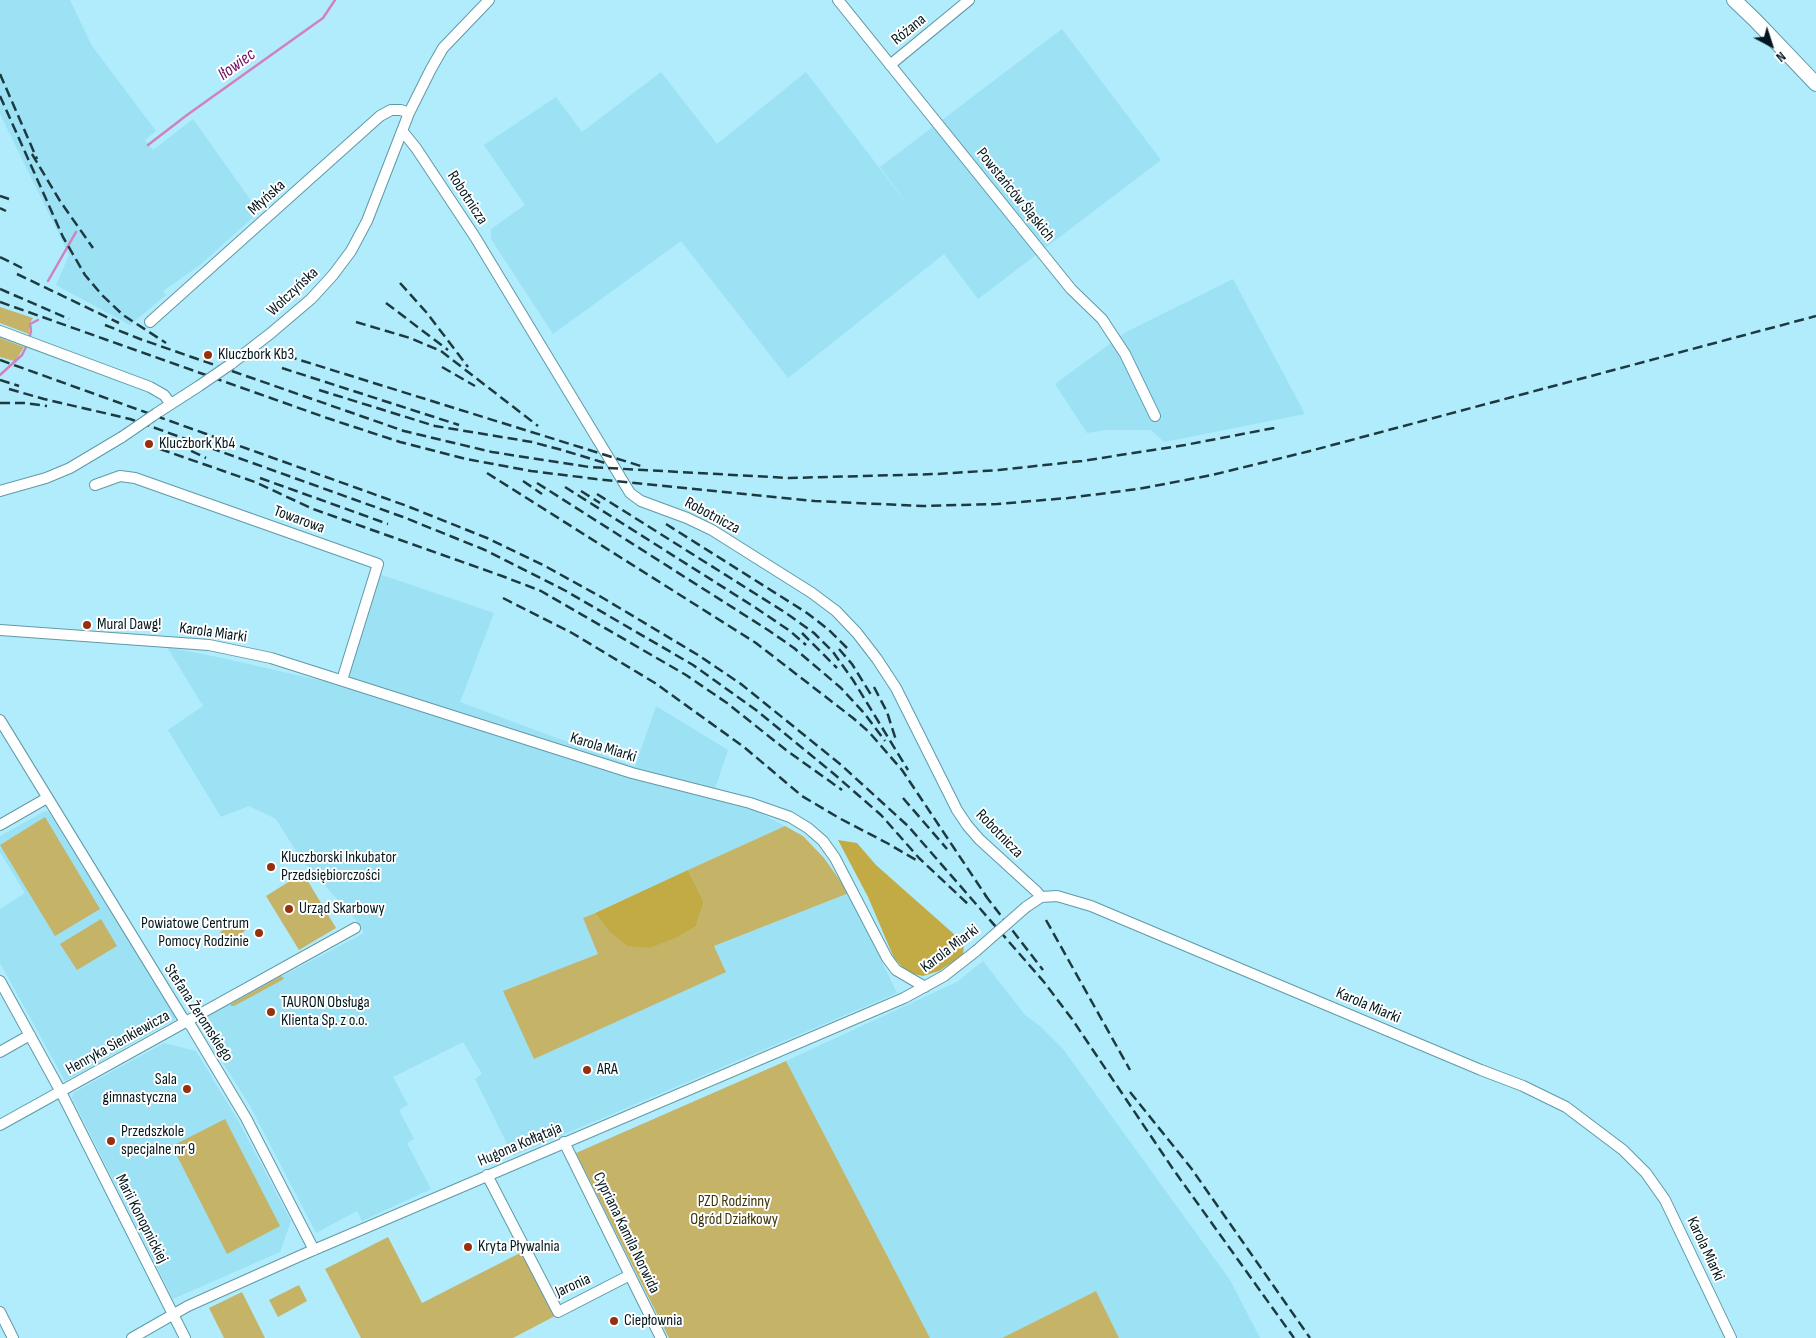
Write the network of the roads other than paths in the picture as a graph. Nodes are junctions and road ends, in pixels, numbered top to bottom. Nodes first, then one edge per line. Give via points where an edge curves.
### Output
1 (488, 0) edge
2 (838, 0) edge
3 (969, 0) edge
4 (1734, 0) edge
5 (890, 64) junction
6 (1816, 84) edge
7 (409, 113) junction
8 (403, 132) junction
9 (150, 322) dead end
10 (0, 331) edge
11 (171, 404) junction
12 (1155, 416) dead end
13 (95, 485) dead end
14 (0, 491) edge
15 (0, 630) edge
16 (342, 680) junction
17 (0, 720) edge
18 (47, 798) junction
19 (0, 825) edge
20 (1041, 897) junction
21 (355, 928) dead end
22 (1, 986) edge
23 (925, 987) junction
24 (187, 1022) junction
25 (30, 1035) junction
26 (0, 1052) edge
27 (60, 1092) junction
28 (0, 1125) edge
29 (564, 1142) junction
30 (487, 1175) junction
31 (314, 1250) junction
32 (630, 1275) junction
33 (0, 1312) edge
34 (172, 1314) junction
35 (13, 1338) edge
36 (132, 1338) edge
37 (185, 1338) edge
38 (661, 1338) edge
39 (1731, 1338) edge

1 - 7 street, Wołczyńska via 443,48
2 - 5 street, Powstańców Śląskich
3 - 5 street, Różana
4 - 6 main road
5 - 12 street, Powstańców Śląskich via 1071,289 1102,319 1125,354
7 - 8 street, Wołczyńska
7 - 9 street, Młyńska via 391,110 380,116
8 - 11 street, Wołczyńska, bridge via 367,221 337,269 288,319 231,364
8 - 20 street, Robotnicza via 475,237 630,493 641,501 712,530 836,611 867,646 896,688 967,825
10 - 11 street via 150,387 164,395
11 - 14 street, Wołczyńska, bridge via 70,468
13 - 16 street, Towarowa via 120,476 135,478 378,564
15 - 16 street, Karola Miarki via 209,646 272,658
16 - 23 street, Karola Miarki via 632,773 750,803 790,817 808,828 827,847 896,970
17 - 18 street, Stefana Żeromskiego
18 - 19 street
18 - 24 street, Stefana Żeromskiego
20 - 23 street, Karola Miarki, bridge via 944,976
20 - 39 street, Karola Miarki via 1057,896 1090,906 1523,1086 1566,1108 1623,1150 1646,1173 1665,1200
21 - 24 street, Henryka Sienkiewicza
22 - 25 street, Marii Konopnickiej
23 - 29 street, Hugona Kołłątaja
24 - 27 street, Henryka Sienkiewicza
24 - 31 street, Stefana Żeromskiego via 246,1118
25 - 26 street
25 - 27 street, Marii Konopnickiej
27 - 28 street, Henryka Sienkiewicza
27 - 34 street, Marii Konopnickiej
29 - 30 street, Hugona Kołłątaja
29 - 32 street, Cypriana Kamila Norwida
30 - 31 street, Hugona Kołłątaja
30 - 32 street, Jaronia via 558,1312
31 - 34 street, Hugona Kołłątaja
32 - 38 street, Cypriana Kamila Norwida
33 - 35 street
34 - 36 street, Hugona Kołłątaja
34 - 37 street, Marii Konopnickiej

